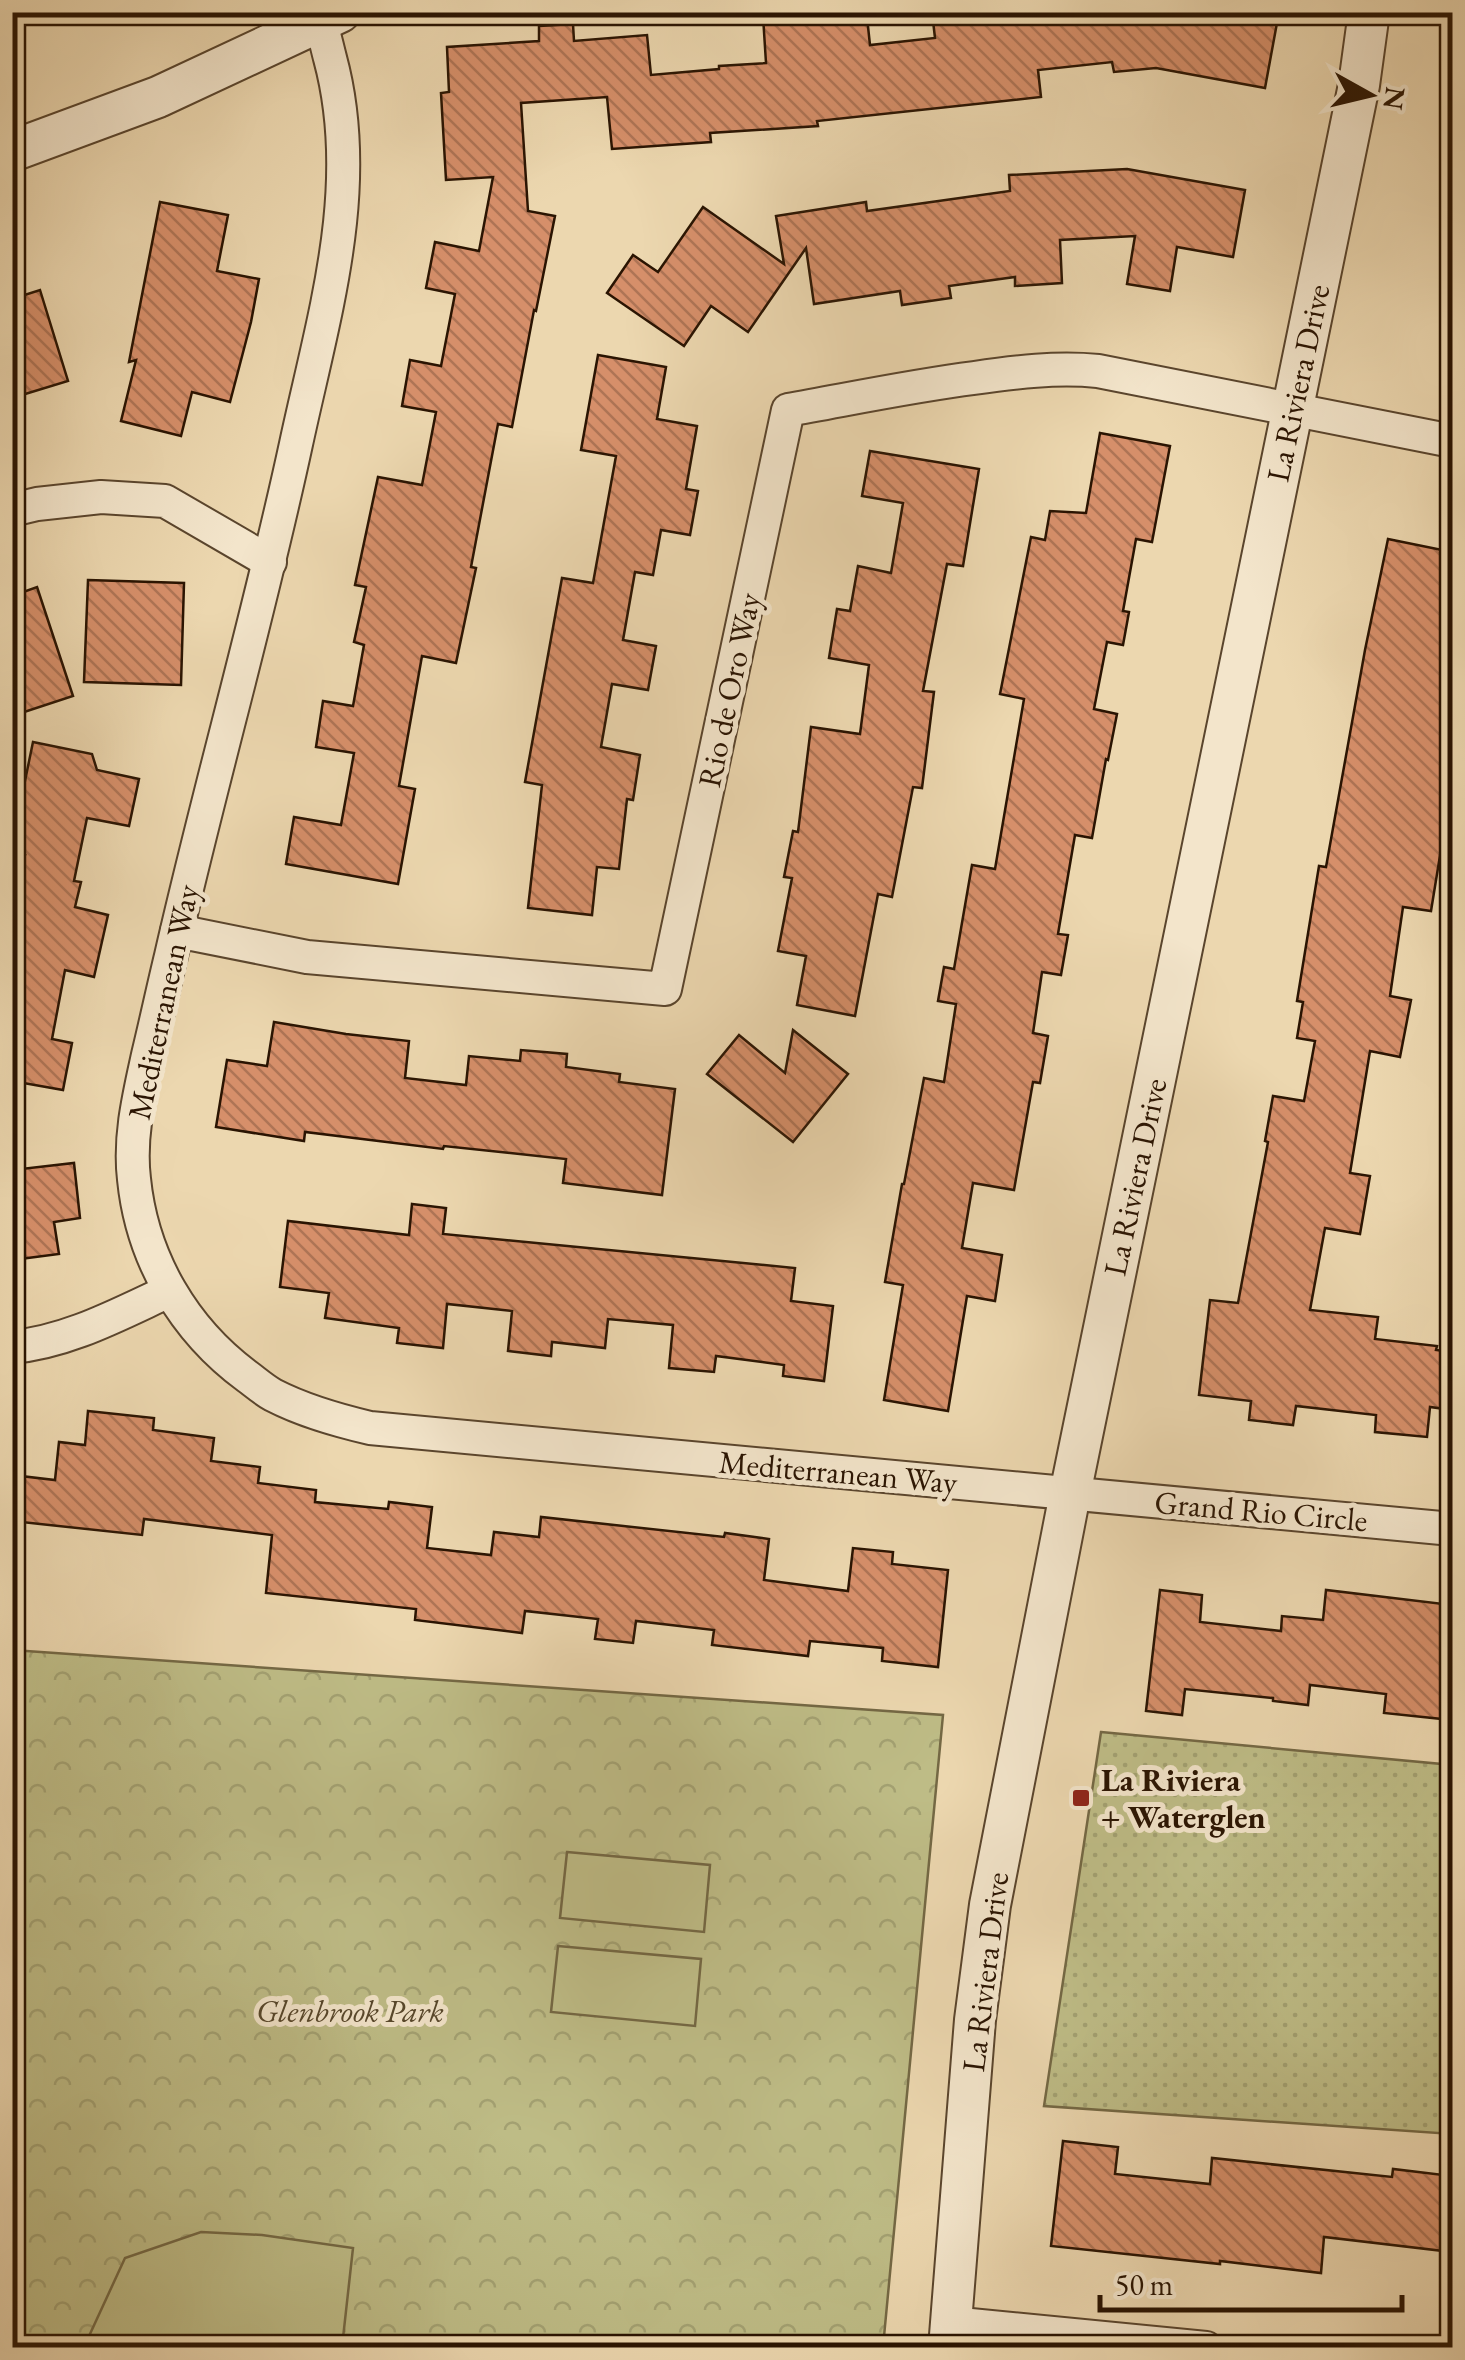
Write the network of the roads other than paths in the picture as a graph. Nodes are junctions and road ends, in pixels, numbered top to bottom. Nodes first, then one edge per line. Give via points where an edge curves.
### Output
1 (1369, 12) edge
2 (326, 15) edge
3 (12, 151) edge
4 (1293, 409) junction
5 (1452, 442) edge
6 (12, 510) edge
7 (270, 562) junction
8 (177, 931) junction
9 (169, 1291) junction
10 (12, 1347) edge
11 (1070, 1494) junction
12 (1452, 1529) edge
13 (950, 2335) edge
14 (1206, 2348) edge

1 - 4 street, La Riviera Drive
2 - 3 street via 158,97
2 - 7 street, Mediterranean Way via 344,145 343,208
4 - 5 street
4 - 8 street, Rio de Oro Way via 1069,368 925,384 788,410 665,989 307,957
4 - 11 street, La Riviera Drive
6 - 7 street via 101,497 164,502
7 - 8 street, Mediterranean Way
8 - 9 street, Mediterranean Way via 134,1118 133,1156 137,1204
9 - 10 street via 84,1330
9 - 11 street, Mediterranean Way via 223,1359 270,1394 370,1428
11 - 12 street, Grand Rio Circle
11 - 13 street, La Riviera Drive via 990,1905
13 - 14 street

